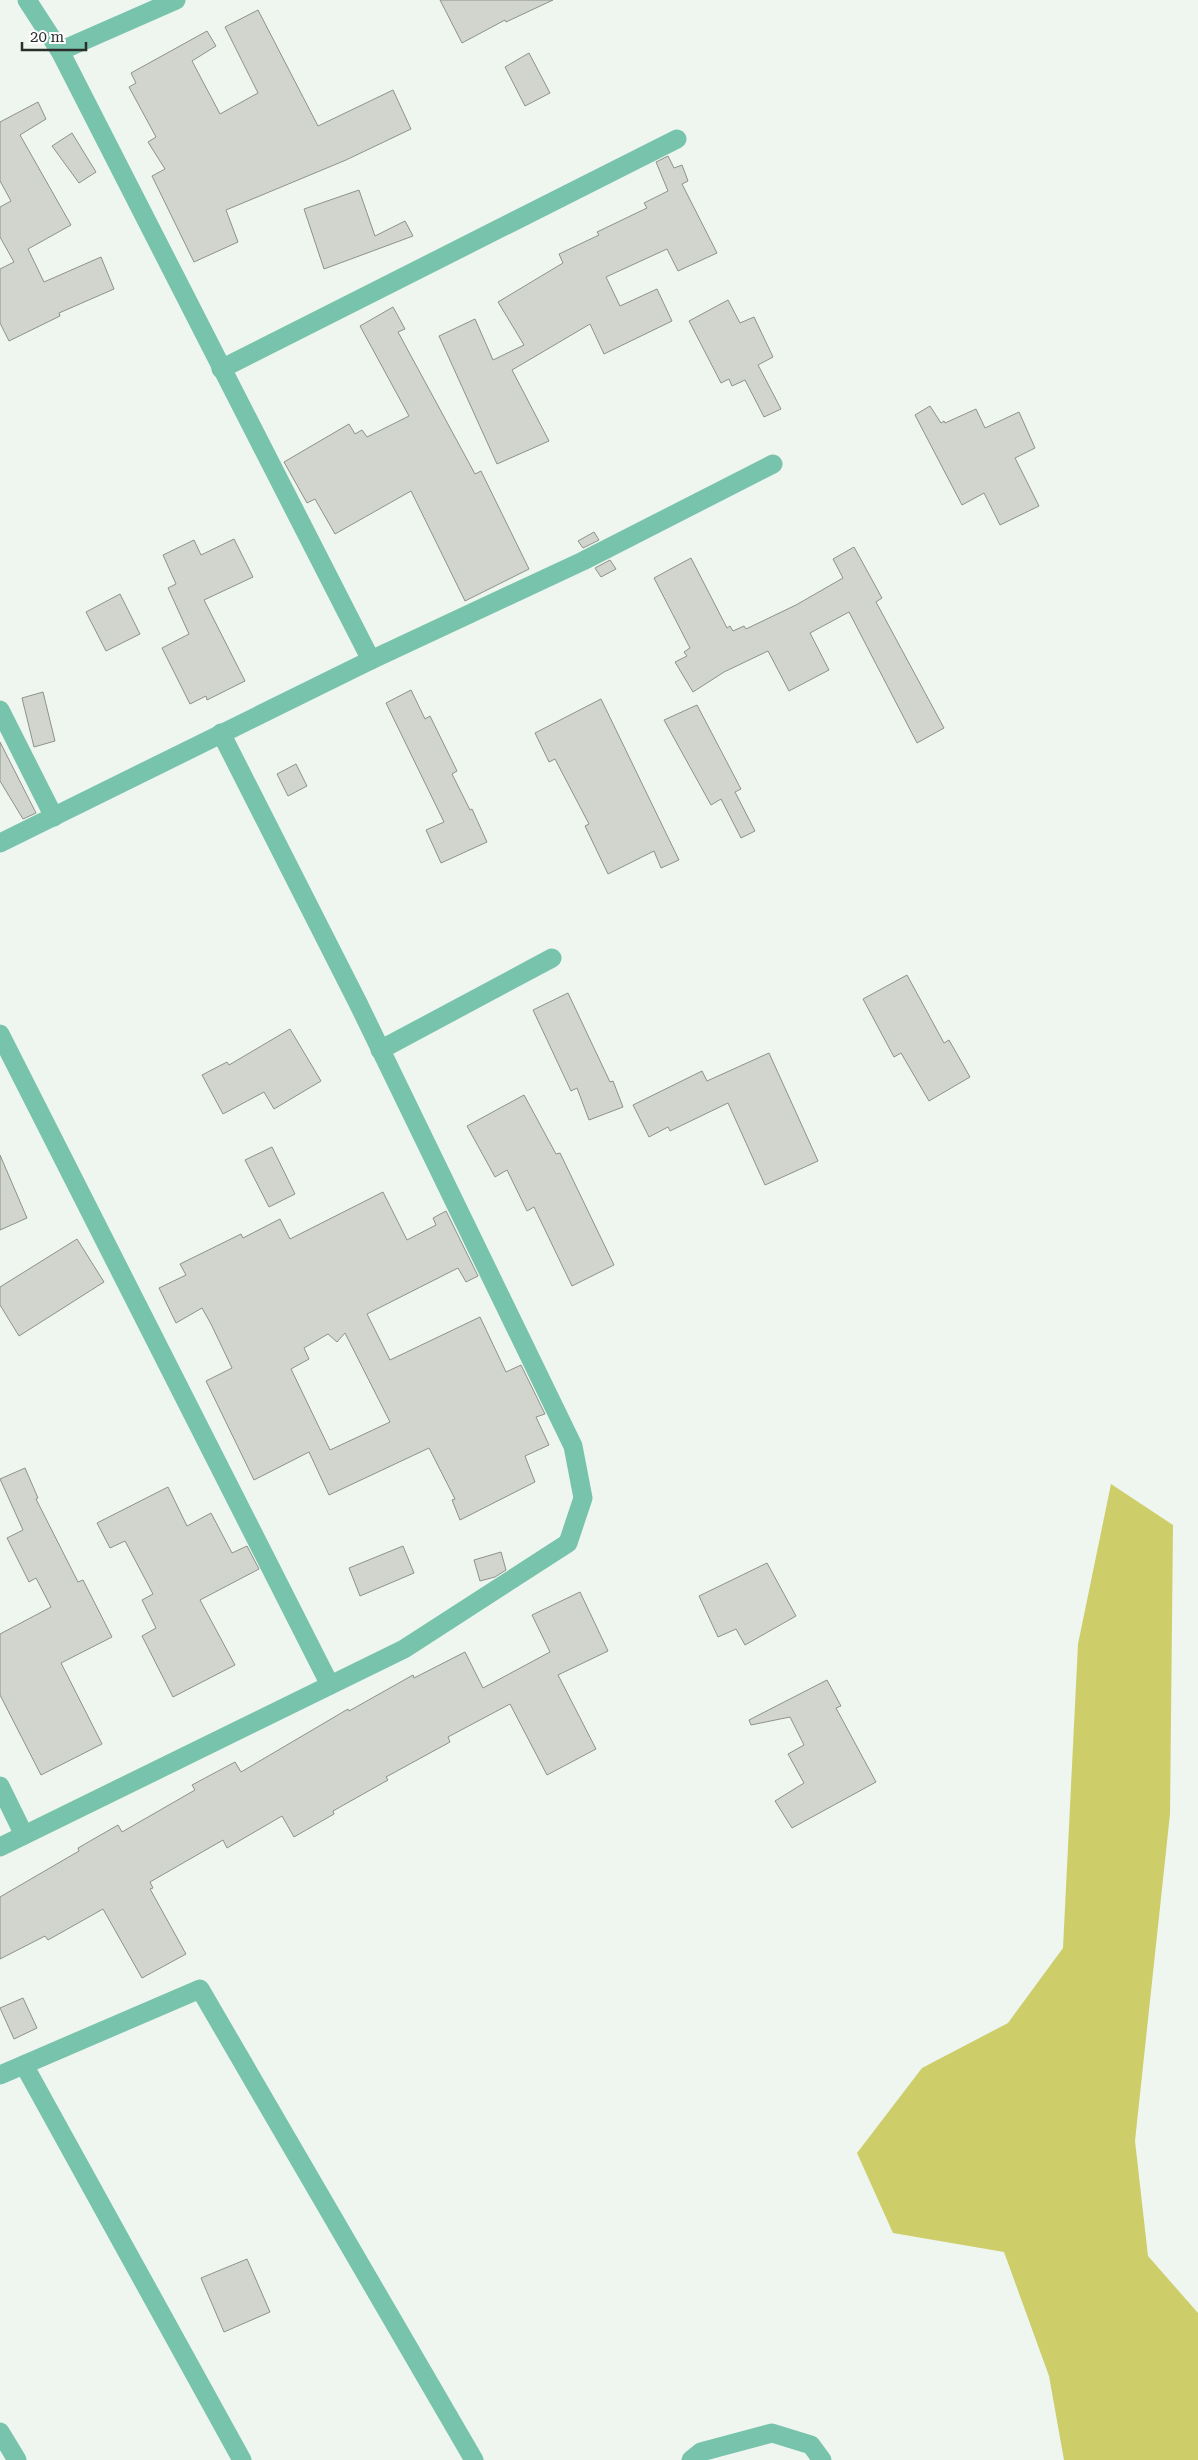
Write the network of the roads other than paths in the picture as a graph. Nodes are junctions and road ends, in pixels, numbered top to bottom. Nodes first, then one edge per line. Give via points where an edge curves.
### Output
1 (27, 0) edge
2 (176, 0) edge
3 (60, 52) junction
4 (677, 139) dead end
5 (221, 369) junction
6 (773, 464) dead end
7 (371, 660) junction
8 (0, 710) edge
9 (221, 734) junction
10 (54, 817) junction
11 (0, 843) edge
12 (552, 958) dead end
13 (0, 1034) edge
14 (380, 1050) junction
15 (330, 1685) junction
16 (0, 1786) edge
17 (24, 1835) junction
18 (0, 1847) edge
19 (24, 2065) junction
20 (0, 2075) edge
21 (0, 2432) edge
22 (17, 2460) edge
23 (242, 2460) edge
24 (474, 2460) edge
25 (691, 2460) edge
26 (822, 2460) edge

1 - 3 street
2 - 3 street
3 - 5 street
4 - 5 street
5 - 7 street
6 - 7 street via 583,561
7 - 9 street
8 - 10 street
9 - 10 street
9 - 14 street
10 - 11 street
12 - 14 street
13 - 15 street
14 - 15 street via 573,1446 583,1498 568,1544 404,1649
15 - 17 street
16 - 17 street
17 - 18 street
19 - 20 street
19 - 23 street
19 - 24 street via 200,1989
21 - 22 street
25 - 26 street via 700,2452 772,2433 811,2445

